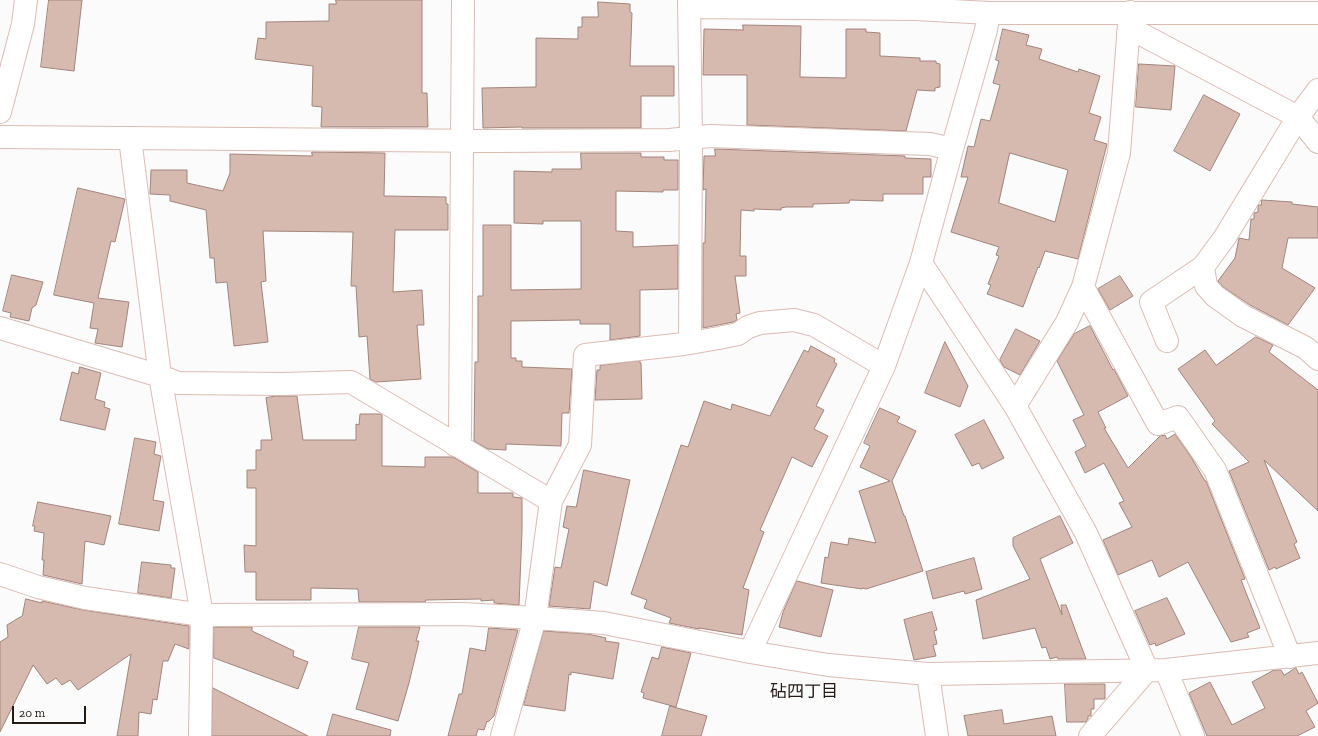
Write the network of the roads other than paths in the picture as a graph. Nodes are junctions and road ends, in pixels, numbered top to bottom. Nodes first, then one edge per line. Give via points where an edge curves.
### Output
1 (26, 0) edge
2 (463, 0) edge
3 (689, 4) edge
4 (916, 4) edge
5 (989, 13) junction
6 (1133, 14) edge
7 (1318, 14) edge
8 (1318, 90) edge
9 (0, 112) edge
10 (1298, 117) junction
11 (0, 137) edge
12 (691, 137) junction
13 (130, 138) junction
14 (462, 140) junction
15 (1318, 142) edge
16 (952, 149) junction
17 (921, 263) junction
18 (1203, 267) junction
19 (1083, 287) junction
20 (0, 328) edge
21 (1167, 341) dead end
22 (690, 343) junction
23 (1314, 348) edge
24 (884, 366) junction
25 (160, 376) junction
26 (1015, 406) junction
27 (455, 445) junction
28 (551, 501) junction
29 (0, 574) edge
30 (202, 615) junction
31 (535, 618) junction
32 (750, 652) junction
33 (1318, 654) edge
34 (1290, 656) junction
35 (1156, 670) junction
36 (928, 674) junction
37 (200, 736) edge
38 (502, 736) edge
39 (937, 736) edge
40 (1090, 736) edge
41 (1193, 736) edge

1 - 9 street via 23,24
2 - 14 street
3 - 4 street
3 - 12 street
4 - 5 street
5 - 6 street
5 - 16 street
6 - 7 street
6 - 10 street via 1139,33
6 - 19 street via 1119,153
8 - 10 street
10 - 15 street
10 - 18 street via 1225,237
11 - 13 street
12 - 14 street via 669,140
12 - 16 street via 930,144
12 - 22 street
13 - 14 street
13 - 25 street
14 - 27 street via 460,437
16 - 17 street
17 - 24 street
17 - 26 street
18 - 21 street via 1151,302
18 - 23 street via 1206,286 1242,316
19 - 26 street via 1067,322
19 - 34 street via 1158,424 1178,417 1215,470
20 - 25 street
22 - 24 street via 738,334 760,323 794,320 814,325
22 - 28 street via 585,355 580,445
24 - 32 street
25 - 27 street via 178,383 351,382
25 - 30 street
26 - 35 street via 1086,533
27 - 28 street
28 - 31 street
29 - 30 street via 38,587 85,598
30 - 31 street via 463,614
30 - 37 street
31 - 32 street via 604,623
31 - 38 street
32 - 36 street via 828,665
33 - 34 street
34 - 35 street
35 - 36 street
35 - 40 street
35 - 41 street
36 - 39 street

